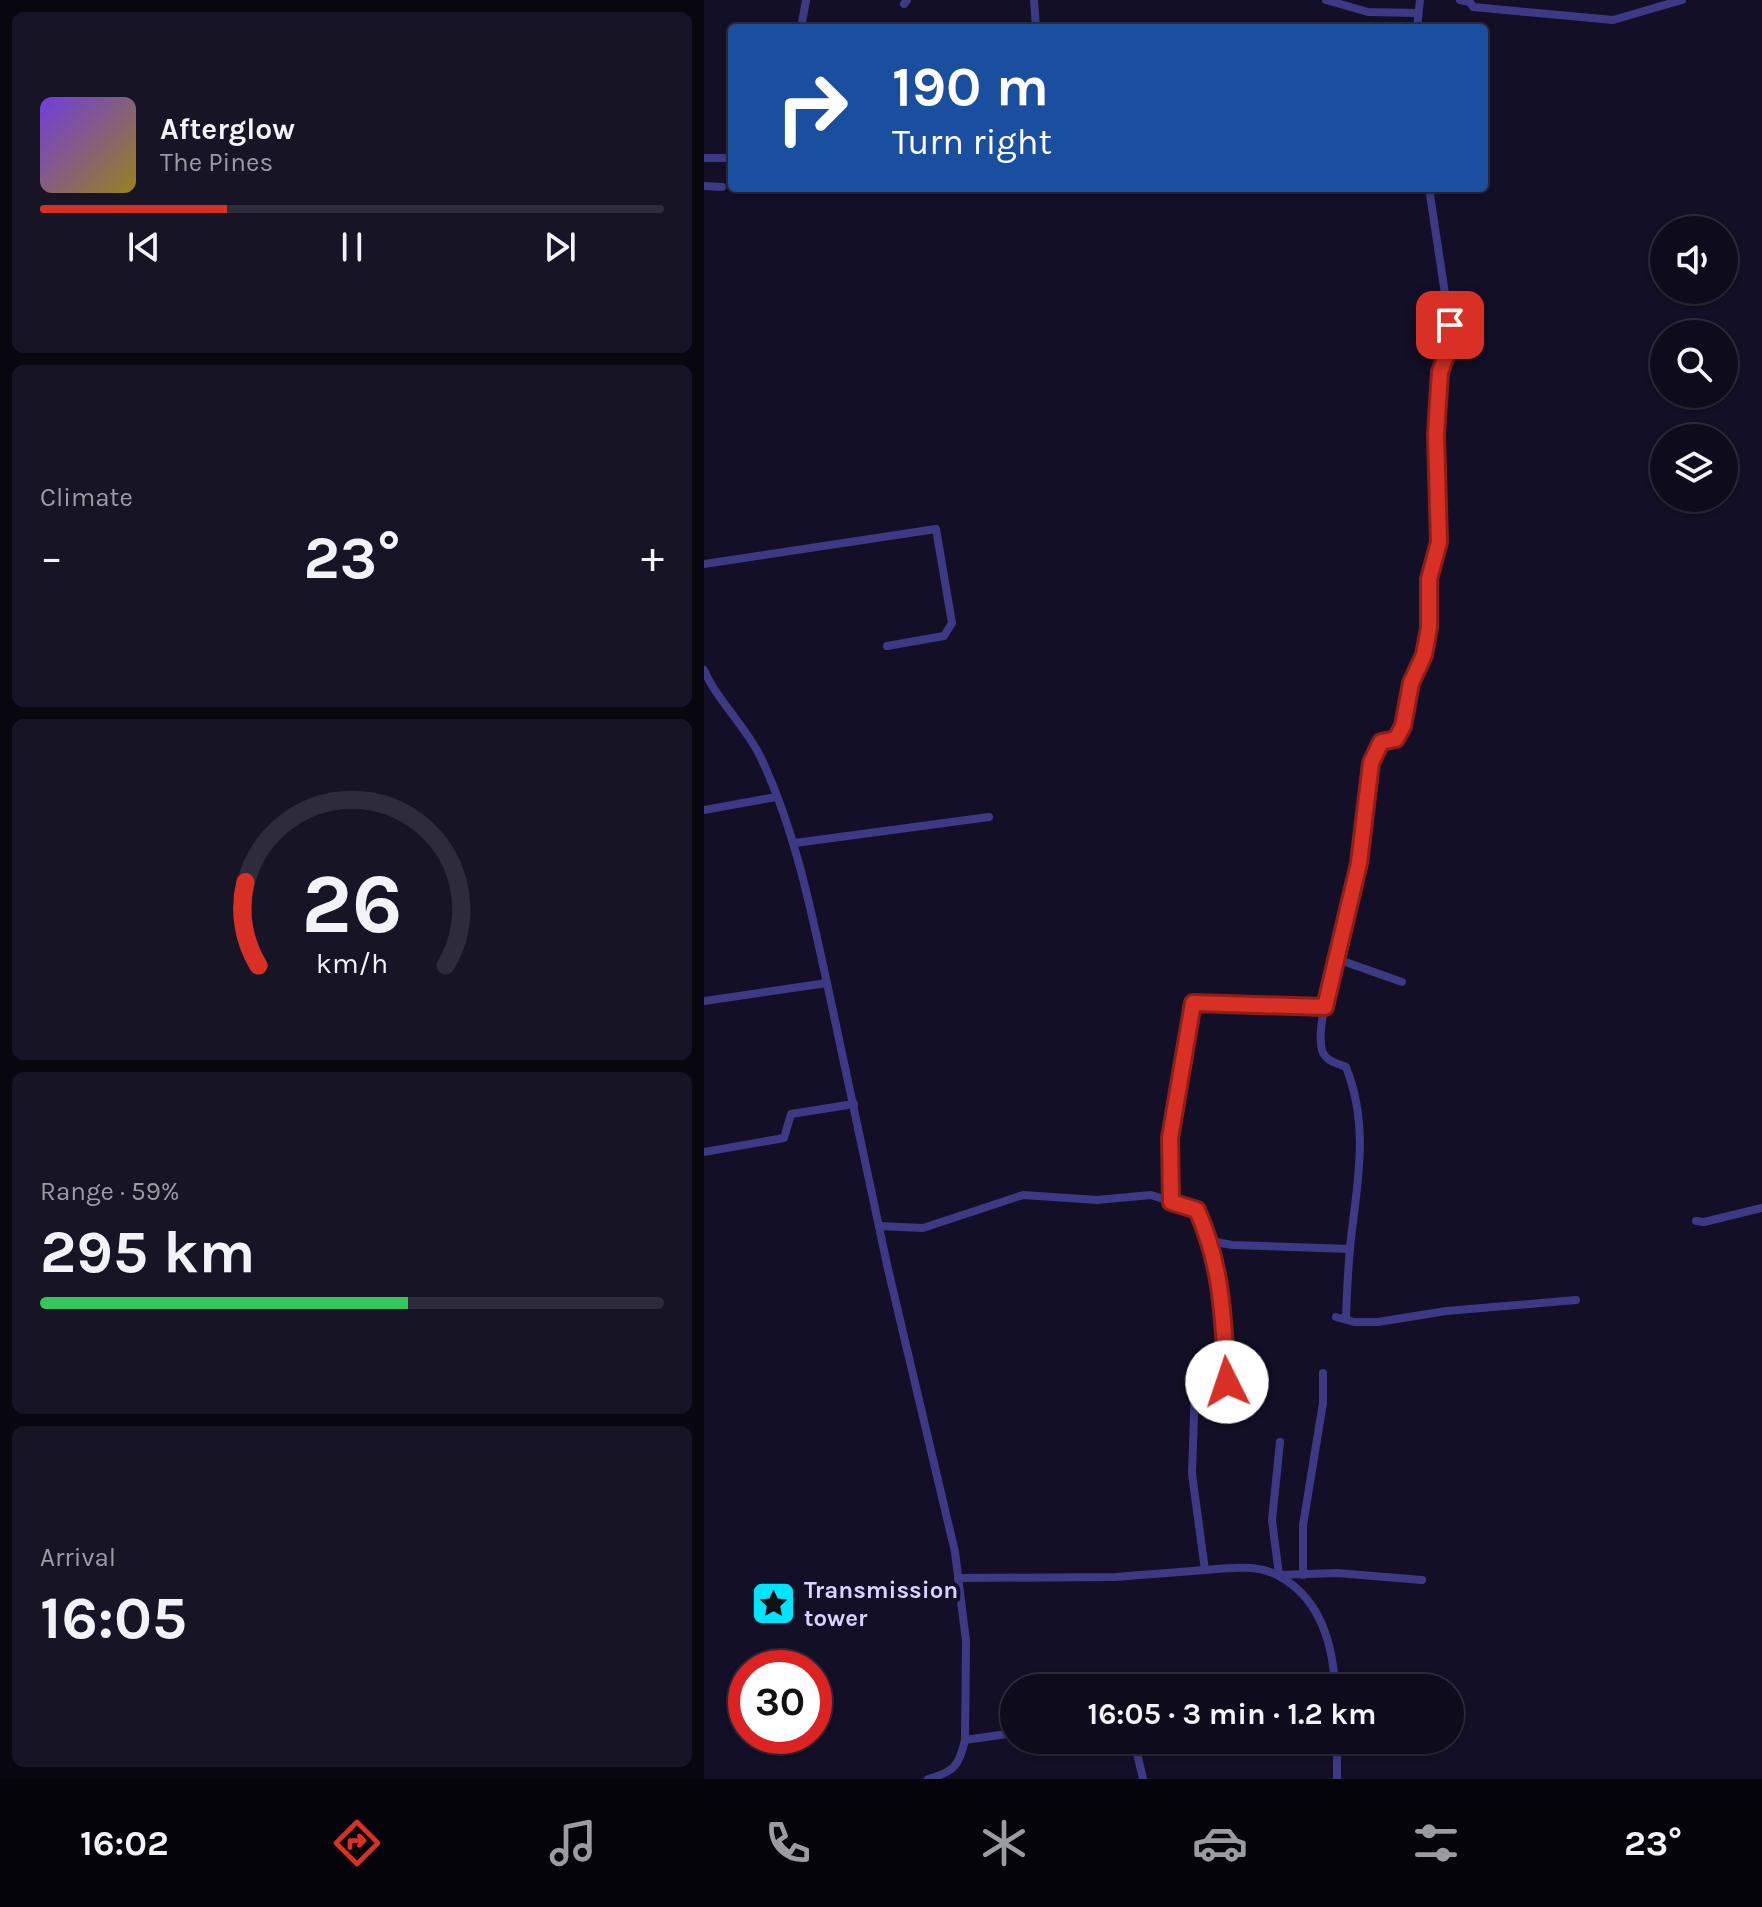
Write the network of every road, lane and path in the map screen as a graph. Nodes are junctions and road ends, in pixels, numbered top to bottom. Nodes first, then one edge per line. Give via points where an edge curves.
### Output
1 (806, 0) edge
2 (1034, 0) edge
3 (1326, 0) edge
4 (1420, 0) edge
5 (1460, 0) edge
6 (1682, 0) edge
7 (1418, 13) junction
8 (802, 24) edge
9 (1036, 24) edge
10 (1417, 24) edge
11 (704, 158) edge
12 (728, 158) edge
13 (704, 186) edge
14 (722, 187) dead end
15 (1430, 192) edge
16 (704, 564) edge
17 (887, 646) dead end
18 (704, 670) edge
19 (776, 797) junction
20 (704, 810) edge
21 (989, 817) dead end
22 (795, 843) junction
23 (1337, 959) junction
24 (1402, 982) dead end
25 (827, 983) junction
26 (704, 1001) edge
27 (1325, 1007) junction
28 (854, 1104) junction
29 (704, 1152) edge
30 (1171, 1202) junction
31 (1762, 1208) edge
32 (1696, 1221) dead end
33 (879, 1226) junction
34 (1211, 1241) junction
35 (1350, 1249) junction
36 (1576, 1300) dead end
37 (1323, 1373) dead end
38 (1280, 1442) dead end
39 (1205, 1570) junction
40 (1303, 1575) junction
41 (958, 1578) junction
42 (1422, 1580) dead end
43 (1333, 1674) edge
44 (1000, 1735) edge
45 (965, 1740) junction
46 (1137, 1754) edge
47 (1337, 1754) edge
48 (928, 1779) edge
49 (1143, 1779) edge
50 (1337, 1779) edge

1 - 8 street
2 - 9 street
3 - 7 street via 1368,12
4 - 7 street
5 - 6 street via 1473,7 1613,20
7 - 10 street
11 - 12 street
13 - 14 street
15 - 23 street via 1452,340 1440,372 1439,542 1429,579 1429,628 1403,726 1396,739 1381,742 1371,763 1359,863
16 - 17 street via 936,529 952,623 944,636 933,640
18 - 19 street via 761,756
19 - 20 street
19 - 22 street
21 - 22 street
22 - 25 street
23 - 24 street
23 - 27 street
25 - 26 street
25 - 28 street
27 - 30 street via 1193,1003 1170,1138
27 - 35 street via 1322,1049 1327,1060 1346,1067 1363,1149
28 - 29 street via 791,1114 784,1138
28 - 33 street
30 - 33 street via 1151,1195 1097,1200 1023,1195 923,1228
30 - 34 street via 1197,1210
31 - 32 street
33 - 41 street
34 - 35 street
34 - 39 street via 1220,1276 1227,1382 1195,1387 1192,1474
35 - 36 street via 1341,1318 1354,1322
37 - 40 street via 1303,1525
38 - 40 street via 1272,1520 1279,1575
39 - 41 street via 1115,1577
39 - 43 street via 1243,1567 1278,1575 1327,1628
40 - 42 street
41 - 45 street via 966,1641
44 - 45 street
45 - 48 street via 950,1773
46 - 49 street
47 - 50 street

